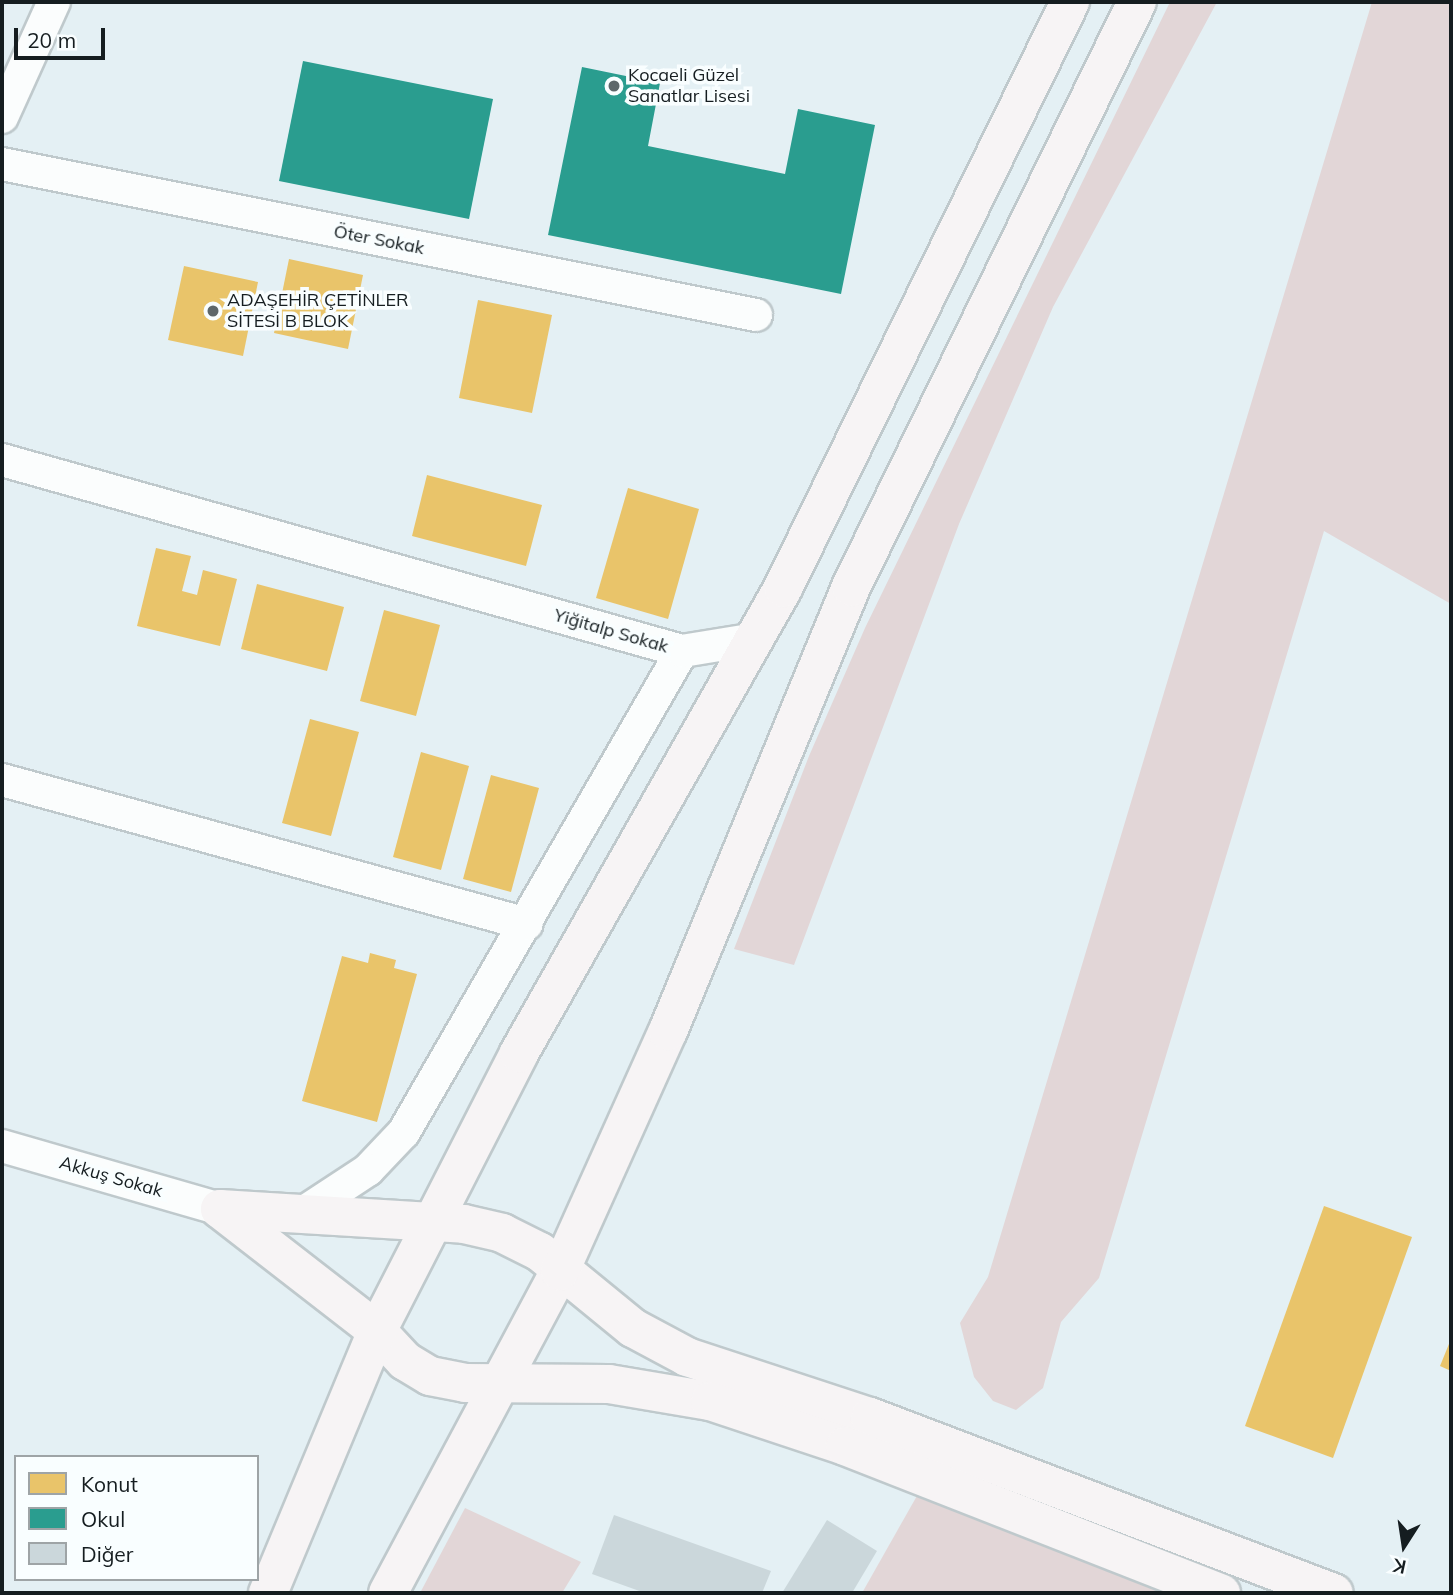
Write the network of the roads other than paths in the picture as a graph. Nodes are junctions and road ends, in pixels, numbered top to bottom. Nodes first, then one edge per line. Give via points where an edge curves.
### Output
1 (54, 2) edge
2 (1070, 2) edge
3 (1137, 2) edge
4 (2, 117) edge
5 (2, 164) edge
6 (756, 315) dead end
7 (2, 460) edge
8 (755, 639) junction
9 (682, 651) junction
10 (2, 780) edge
11 (527, 924) junction
12 (2, 1146) edge
13 (220, 1209) junction
14 (303, 1212) junction
15 (432, 1223) junction
16 (560, 1271) junction
17 (377, 1331) junction
18 (503, 1382) junction
19 (268, 1593) edge
20 (388, 1593) edge
21 (1221, 1593) edge
22 (1334, 1593) edge

1 - 4 street
2 - 8 main road
3 - 16 main road via 851,587 668,1031
5 - 6 street, Öter Sokak
7 - 9 street, Yiğitalp Sokak
8 - 9 street
8 - 15 main road via 532,1029
9 - 11 street, Yiğitalp Sokak
10 - 11 street
11 - 14 street, Yiğitalp Sokak via 404,1132 368,1170
12 - 13 street, Akkuş Sokak
13 - 14 main road
13 - 17 main road
14 - 15 main road
15 - 16 main road via 464,1224 502,1233 540,1252
15 - 17 main road
16 - 18 main road
16 - 22 main road via 633,1328 687,1357 870,1417
17 - 18 main road via 405,1361 430,1376 465,1383
17 - 19 main road
18 - 20 main road
18 - 21 main road via 610,1384 710,1401 845,1446

